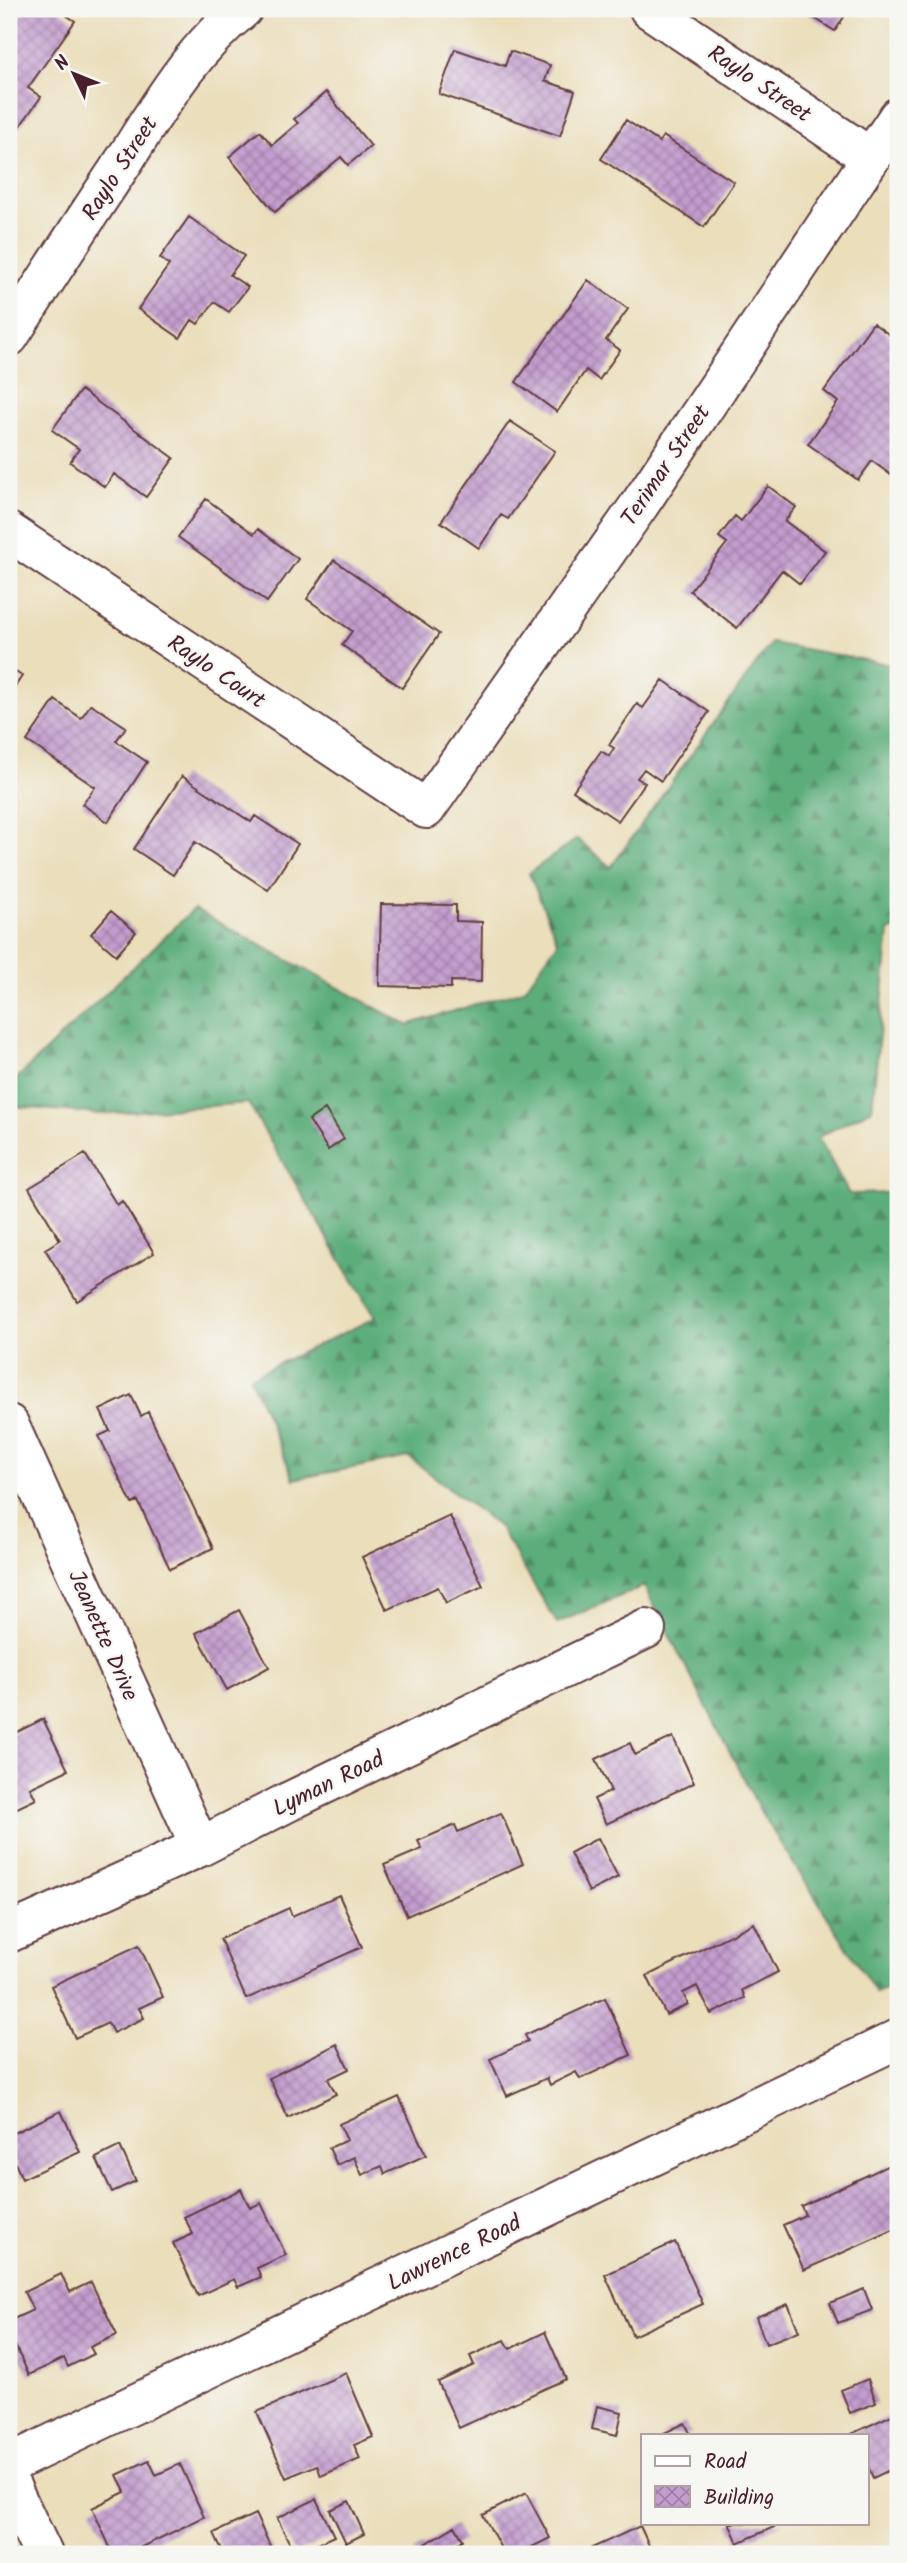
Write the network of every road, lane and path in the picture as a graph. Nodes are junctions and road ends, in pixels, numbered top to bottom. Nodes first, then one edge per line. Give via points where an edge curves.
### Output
1 (243, 9) edge
2 (649, 9) edge
3 (898, 117) edge
4 (870, 157) junction
5 (9, 337) edge
6 (9, 532) edge
7 (426, 809) joint
8 (9, 1424) edge
9 (646, 1629) dead end
10 (200, 1847) junction
11 (9, 1933) edge
12 (898, 2039) edge
13 (9, 2464) edge
14 (9, 2482) edge
15 (43, 2554) edge

1 - 5 street, Raylo Street via 191,62
2 - 4 street, Raylo Street
3 - 4 street, Terimar Street
4 - 7 street, Terimar Street via 640,505
6 - 7 street, Raylo Court
8 - 10 street, Jeanette Drive
9 - 10 street, Lyman Road
10 - 11 street, Lyman Road
12 - 13 street, Lawrence Road
14 - 15 street

